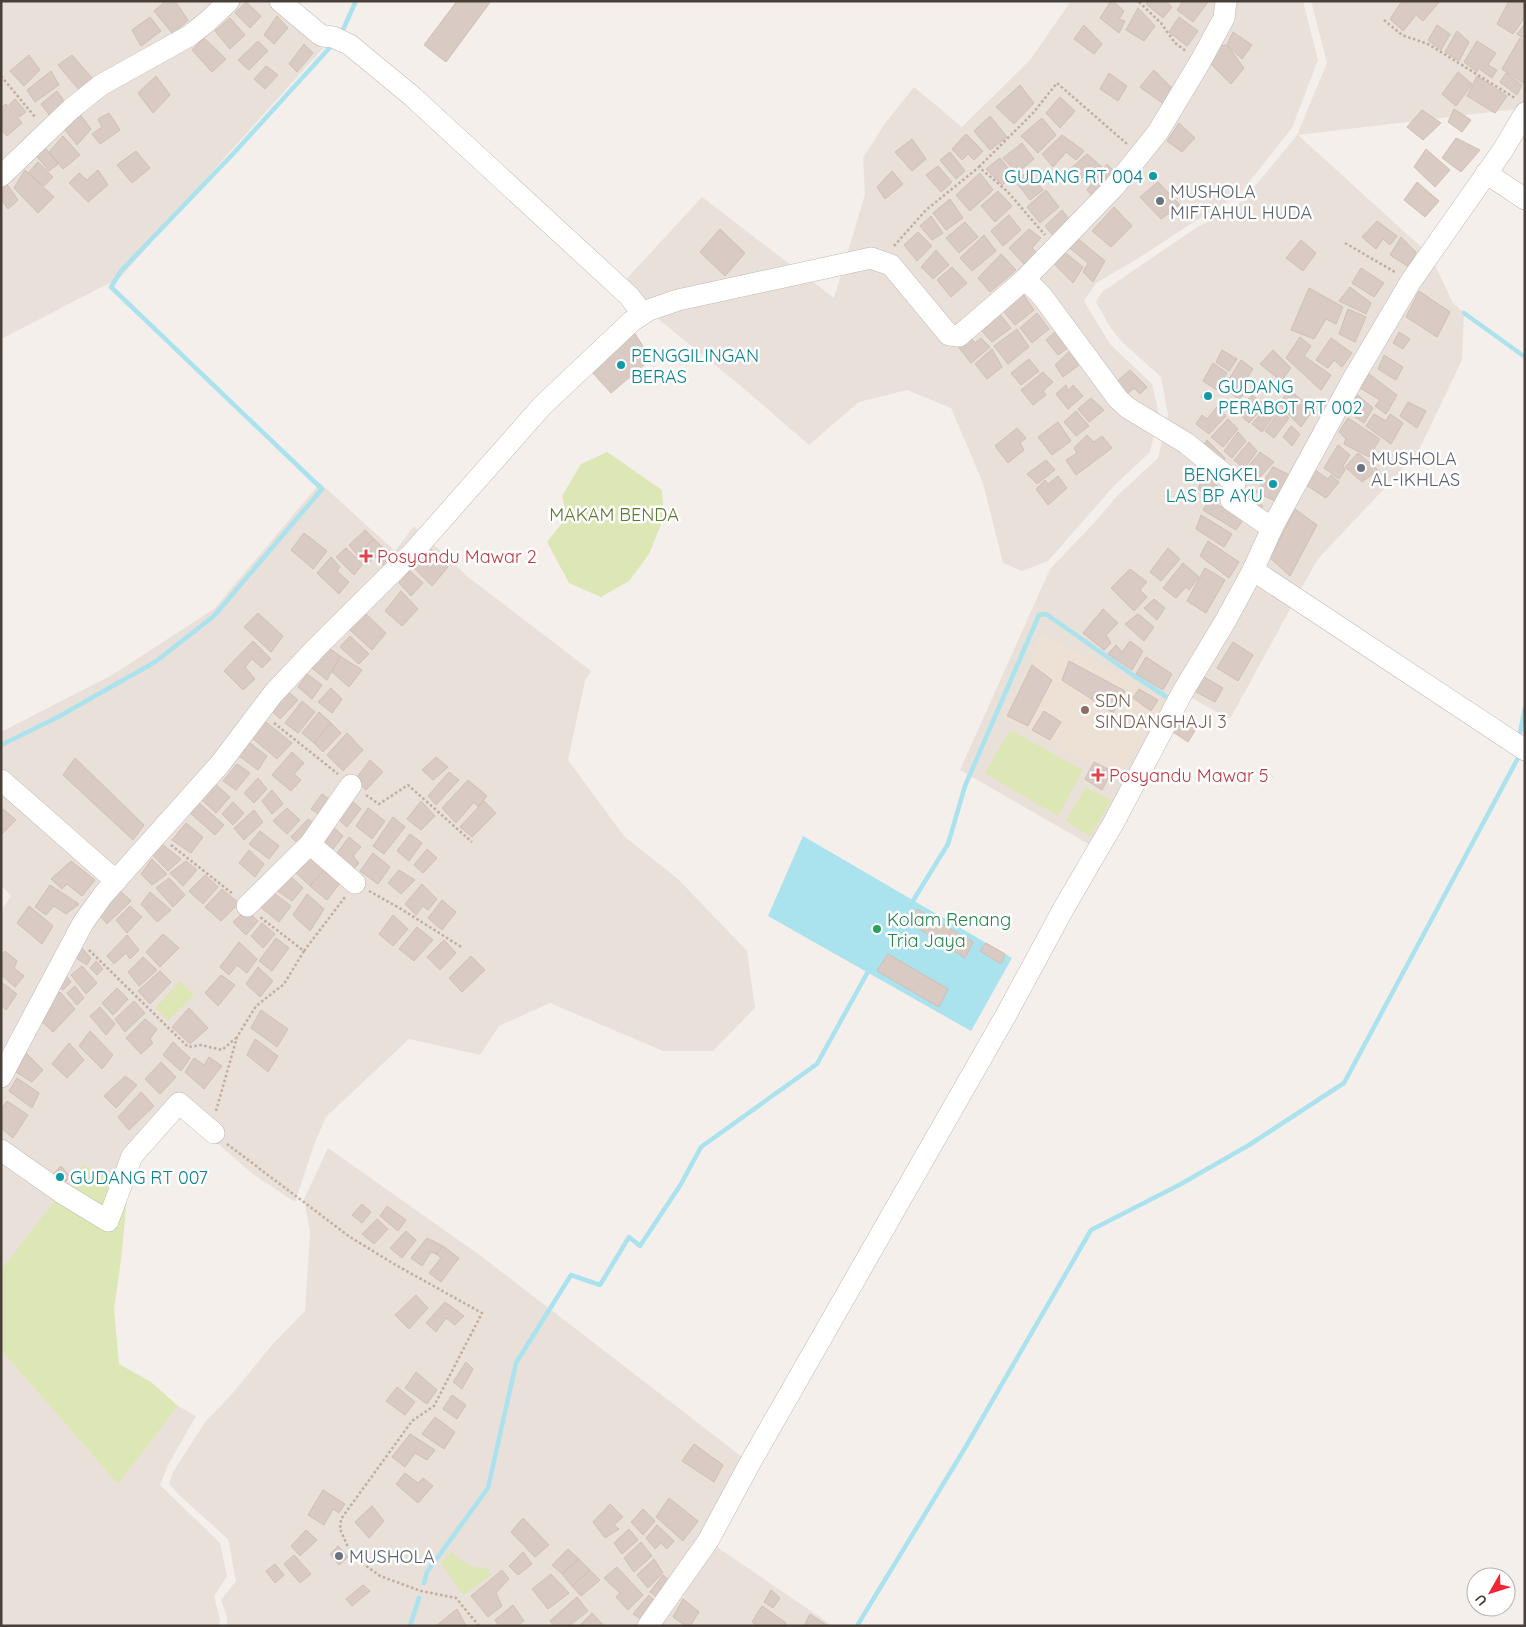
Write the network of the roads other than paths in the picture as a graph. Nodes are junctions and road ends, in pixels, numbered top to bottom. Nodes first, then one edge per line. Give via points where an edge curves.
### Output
1 (229, 1) edge
2 (280, 1) edge
3 (1226, 1) edge
4 (1521, 106) edge
5 (1486, 173) junction
6 (1, 176) edge
7 (1525, 199) edge
8 (1025, 279) junction
9 (642, 313) junction
10 (1272, 528) junction
11 (1253, 570) junction
12 (1525, 750) edge
13 (1, 780) edge
14 (351, 785) dead end
15 (310, 844) junction
16 (116, 881) junction
17 (355, 883) road end
18 (247, 906) road end
19 (1, 1078) edge
20 (214, 1133) road end
21 (1, 1150) edge
22 (648, 1626) edge

1 - 6 street via 189,36 101,85 70,109
2 - 9 street via 318,33 350,45 412,97 629,296
3 - 8 street via 1224,18 1158,132 1114,187
4 - 5 street via 1503,150
5 - 7 street
5 - 10 street via 1412,281 1353,379
8 - 9 street via 959,336 949,335 891,265 871,258 678,300
8 - 10 street via 1042,296 1118,399 1186,443 1235,483 1231,500
9 - 16 street via 542,406 414,550 279,687 220,764
10 - 11 street
11 - 12 street
11 - 22 street via 708,1541
13 - 16 street
14 - 15 street
15 - 17 street
15 - 18 street
16 - 19 street via 76,937
20 - 21 street via 179,1103 132,1156 108,1221

